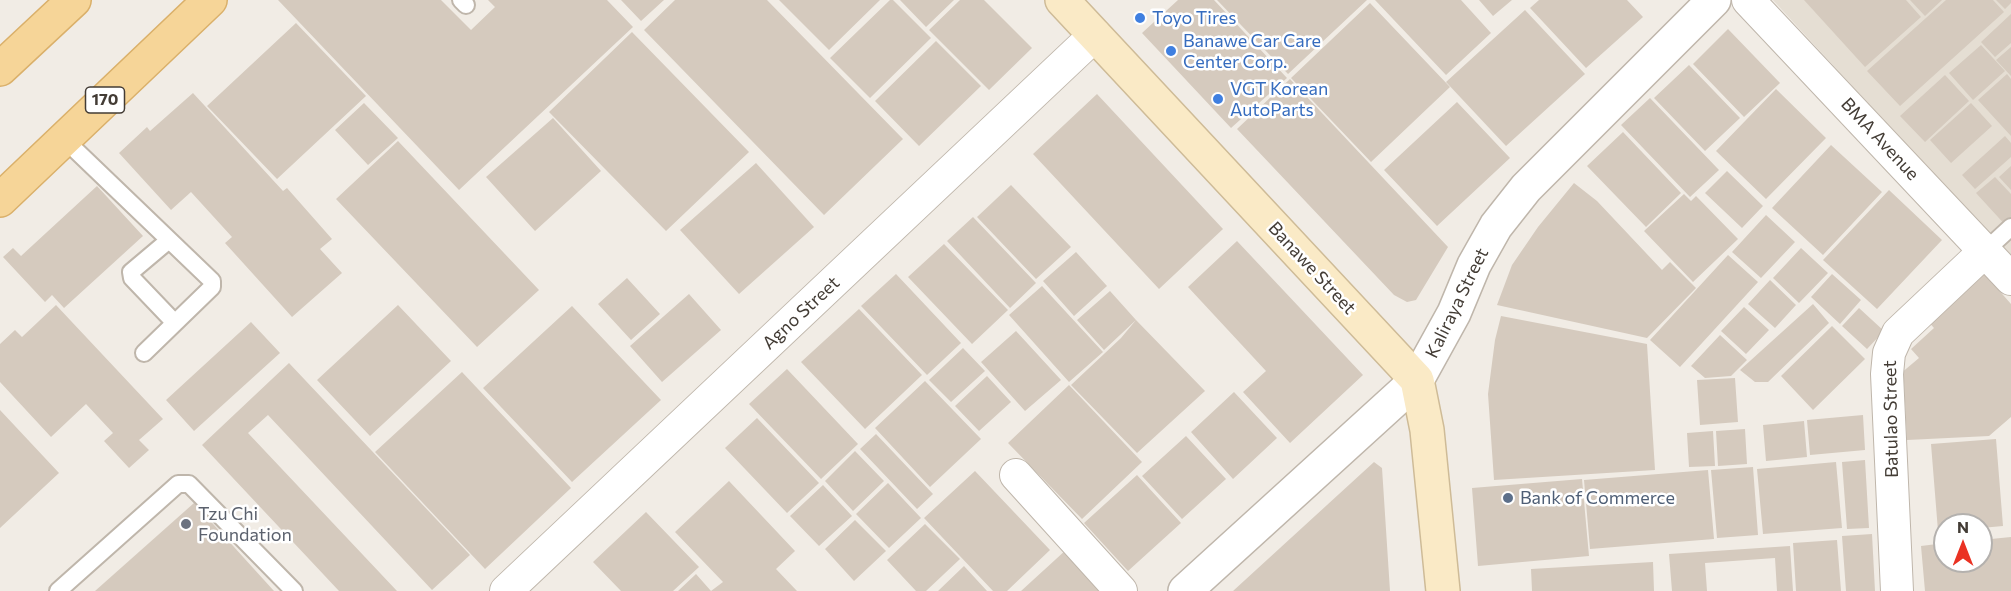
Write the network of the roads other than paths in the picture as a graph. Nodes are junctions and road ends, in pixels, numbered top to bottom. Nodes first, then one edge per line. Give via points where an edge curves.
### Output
1 (74, 0) edge
2 (210, 0) edge
3 (1062, 0) edge
4 (1714, 0) edge
5 (1748, 0) edge
6 (1095, 35) junction
7 (0, 69) edge
8 (64, 139) junction
9 (0, 200) edge
10 (2011, 227) edge
11 (169, 240) junction
12 (1985, 250) junction
13 (2011, 279) edge
14 (176, 323) junction
15 (144, 353) dead end
16 (1417, 380) junction
17 (1016, 475) dead end
18 (58, 591) edge
19 (294, 591) edge
20 (506, 591) edge
21 (1121, 591) edge
22 (1185, 591) edge
23 (1443, 591) edge
24 (1897, 591) edge

1 - 7 main road
2 - 8 main road, 170
3 - 6 main road, Banawe Street
4 - 16 street, Kaliraya Street via 1526,188 1496,226
5 - 12 street, BMA Avenue
6 - 16 main road, Banawe Street
6 - 20 street, Agno Street
8 - 9 main road, 170
8 - 11 lane
10 - 12 lane
11 - 14 lane via 213,281 213,287
11 - 14 lane via 131,272 132,278
12 - 13 street, BMA Avenue
12 - 24 street, Batulao Street via 1898,333 1889,353
14 - 15 lane
16 - 22 street, Kaliraya Street
16 - 23 main road via 1427,430
17 - 21 street
18 - 19 lane via 178,484 189,484

